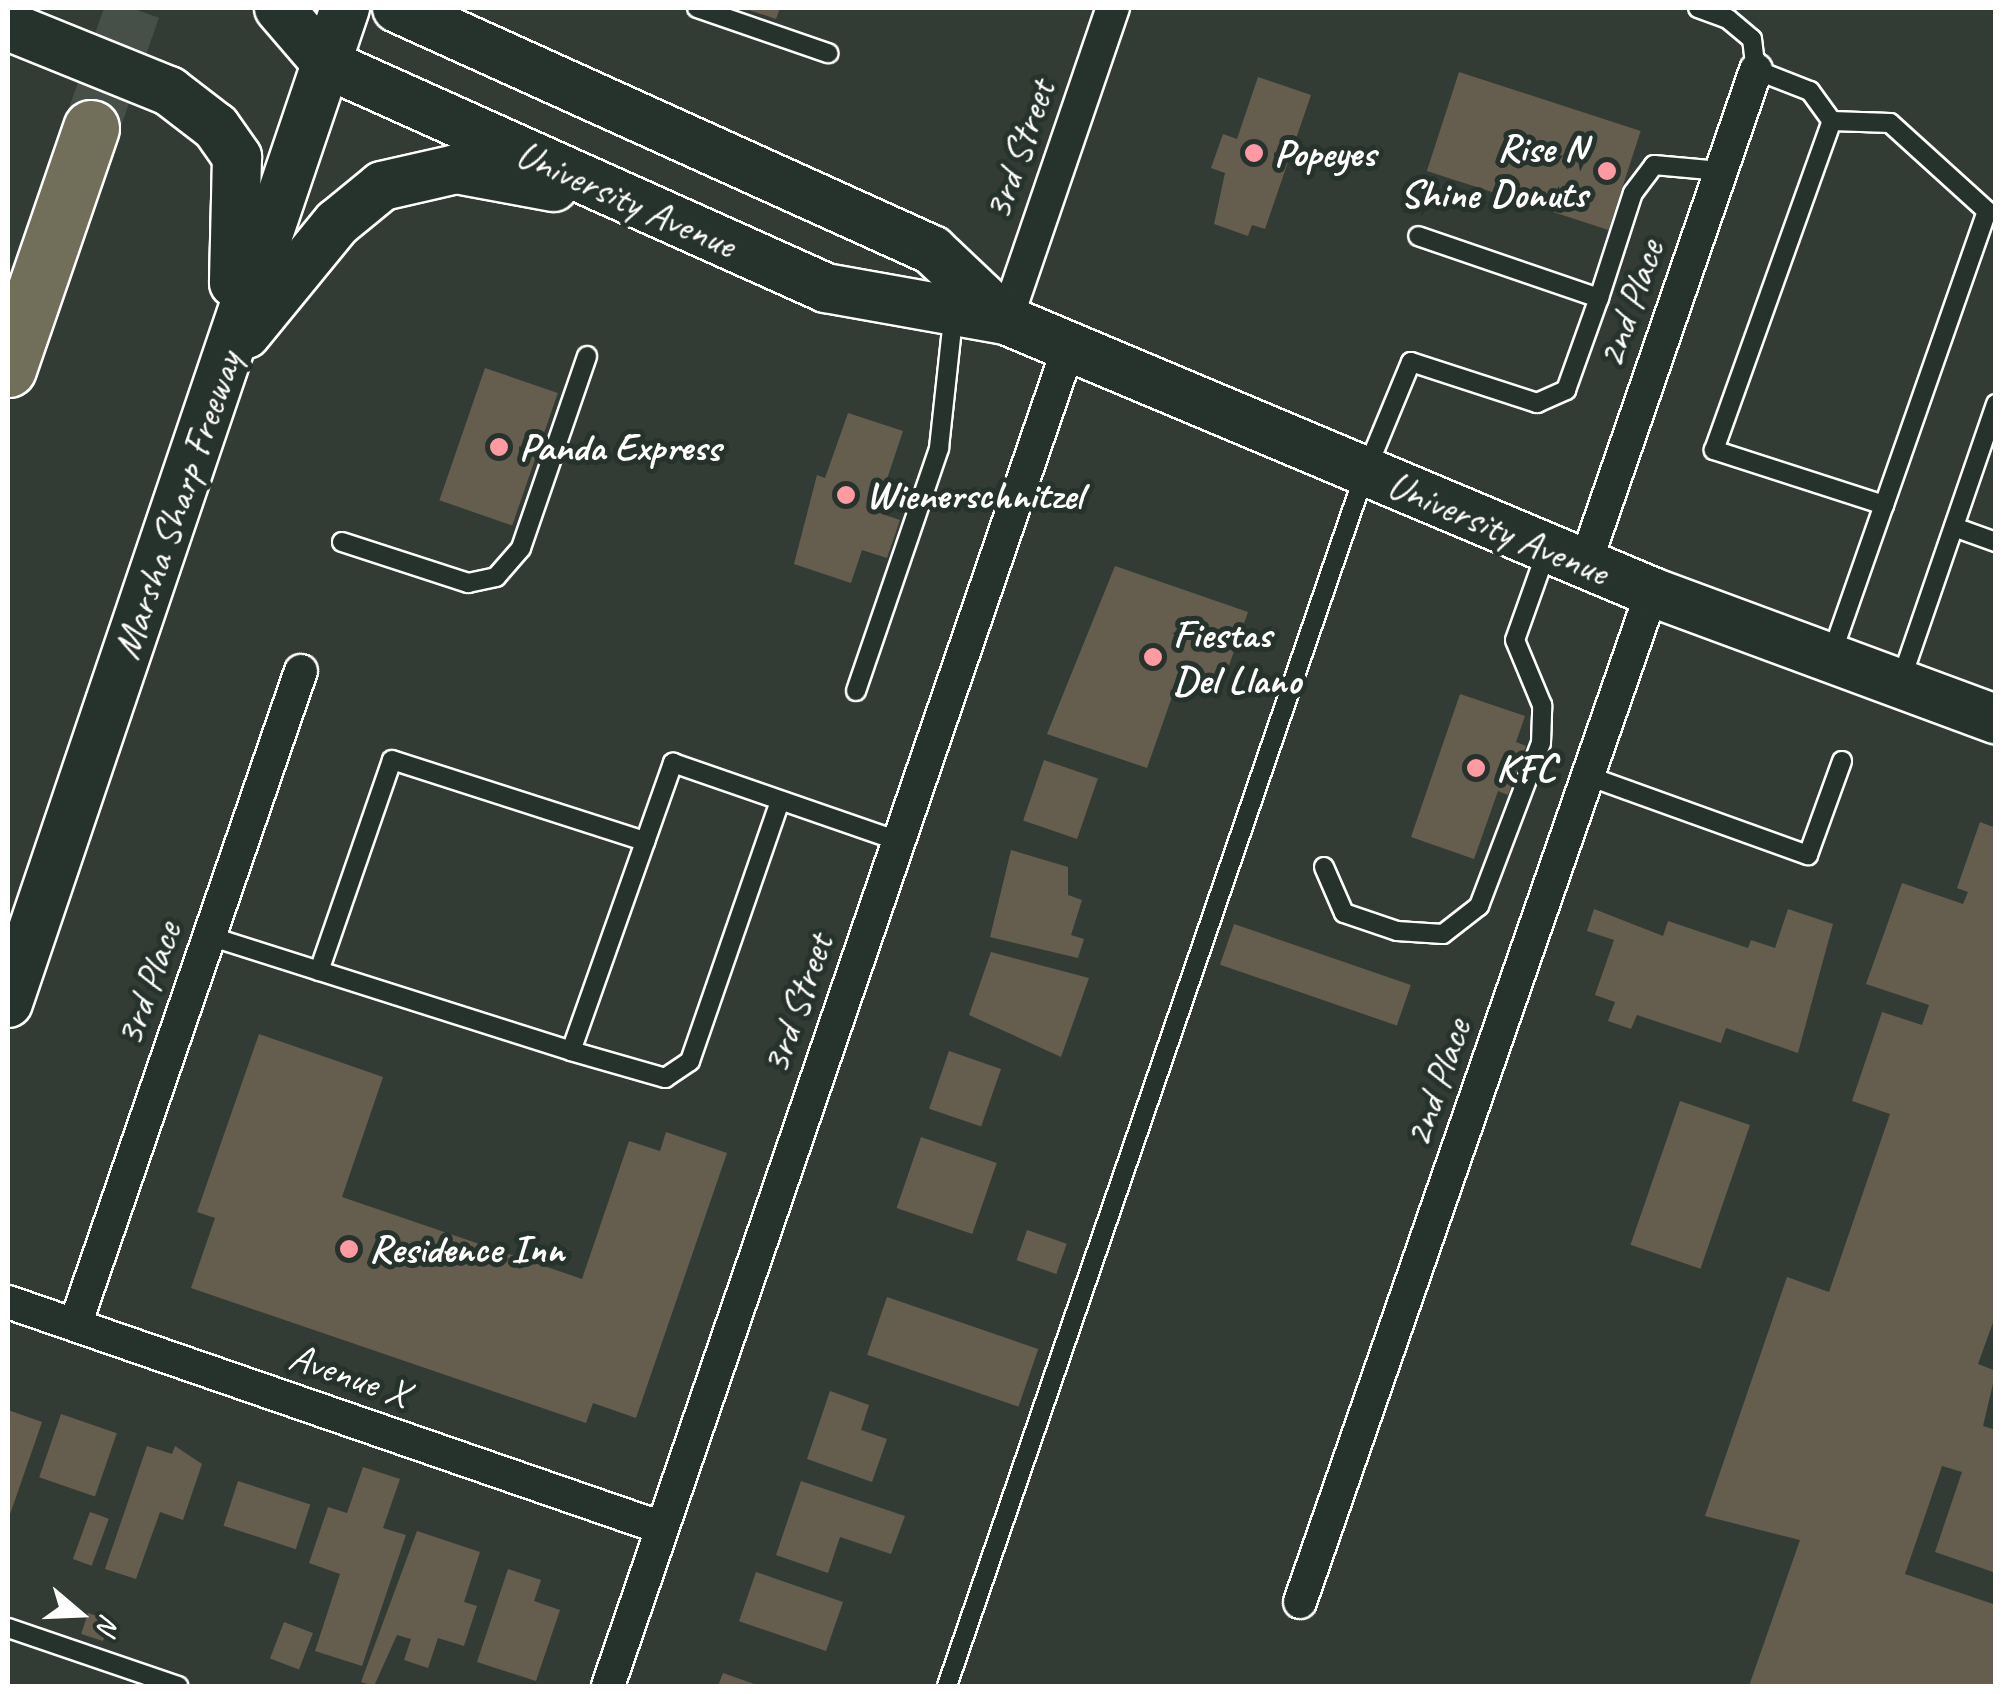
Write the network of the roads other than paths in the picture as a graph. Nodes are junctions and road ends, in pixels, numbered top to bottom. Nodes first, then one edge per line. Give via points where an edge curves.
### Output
1 (279, 8) edge
2 (346, 8) edge
3 (397, 8) edge
4 (697, 8) edge
5 (1113, 8) edge
6 (1698, 8) edge
7 (8, 26) edge
8 (828, 52) dead end
9 (327, 64) junction
10 (1756, 70) junction
11 (1832, 121) junction
12 (91, 128) tunnel mouth
13 (1721, 171) junction
14 (644, 207) junction
15 (1991, 210) edge
16 (1418, 236) dead end
17 (1598, 298) junction
18 (954, 311) junction
19 (1006, 320) junction
20 (1068, 349) junction
21 (228, 356) junction
22 (587, 356) dead end
23 (8, 369) edge
24 (1996, 404) edge
25 (1365, 473) junction
26 (1884, 505) junction
27 (1954, 527) junction
28 (342, 542) dead end
29 (1996, 542) edge
30 (1566, 556) junction
31 (1652, 592) junction
32 (1830, 661) junction
33 (300, 671) dead end
34 (1899, 685) junction
35 (856, 691) dead end
36 (1996, 719) edge
37 (1842, 761) dead end
38 (1588, 776) junction
39 (780, 801) junction
40 (645, 840) junction
41 (898, 842) junction
42 (1324, 867) dead end
43 (209, 936) junction
44 (319, 971) junction
45 (8, 1003) edge
46 (571, 1051) junction
47 (8, 1302) edge
48 (74, 1325) junction
49 (662, 1528) junction
50 (1300, 1602) dead end
51 (8, 1628) edge
52 (178, 1686) edge
53 (608, 1686) edge
54 (947, 1686) edge

1 - 9 main road, University Avenue
2 - 9 main road, Marsha Sharp Freeway
3 - 19 main road, University Avenue via 932,250
4 - 8 lane
5 - 19 street, 3rd Street
6 - 10 lane via 1752,39
7 - 21 main road via 169,91 216,126 237,157
9 - 14 main road, University Avenue
9 - 21 main road, Marsha Sharp Freeway
10 - 11 lane via 1810,91
10 - 13 street, 2nd Place
11 - 15 lane via 1890,123
11 - 26 lane via 1714,450
12 - 23 highway
13 - 17 lane via 1654,165 1633,193
13 - 30 street, 2nd Place
14 - 18 main road, University Avenue via 826,288
14 - 21 main road via 456,169 382,186 337,223
15 - 26 lane
16 - 17 lane
17 - 25 lane via 1566,390 1537,403 1411,362
18 - 19 main road, University Avenue
18 - 35 lane via 940,448
19 - 20 main road, University Avenue
20 - 25 main road, University Avenue
20 - 41 street, 3rd Street
21 - 45 main road, Marsha Sharp Freeway
22 - 28 lane via 521,548 496,577 468,583
24 - 27 lane
25 - 30 main road, University Avenue
25 - 54 lane
26 - 32 lane
27 - 29 lane
27 - 34 lane
30 - 31 main road, University Avenue
30 - 42 lane via 1514,640 1542,705 1542,744 1479,906 1443,934 1396,931 1344,913
31 - 32 main road, University Avenue
31 - 38 street, 2nd Place
32 - 34 main road, University Avenue
33 - 43 street, 3rd Place
34 - 36 main road, University Avenue
37 - 38 lane via 1808,854
38 - 50 street, 2nd Place
39 - 40 lane via 672,763
39 - 41 lane
39 - 46 lane via 690,1062 665,1078
40 - 44 lane via 392,760
40 - 46 lane
41 - 49 street, 3rd Street
43 - 44 lane
43 - 48 street, 3rd Place
44 - 46 lane
47 - 48 street, Avenue X
48 - 49 street, Avenue X
49 - 53 street, 3rd Street
51 - 52 lane

